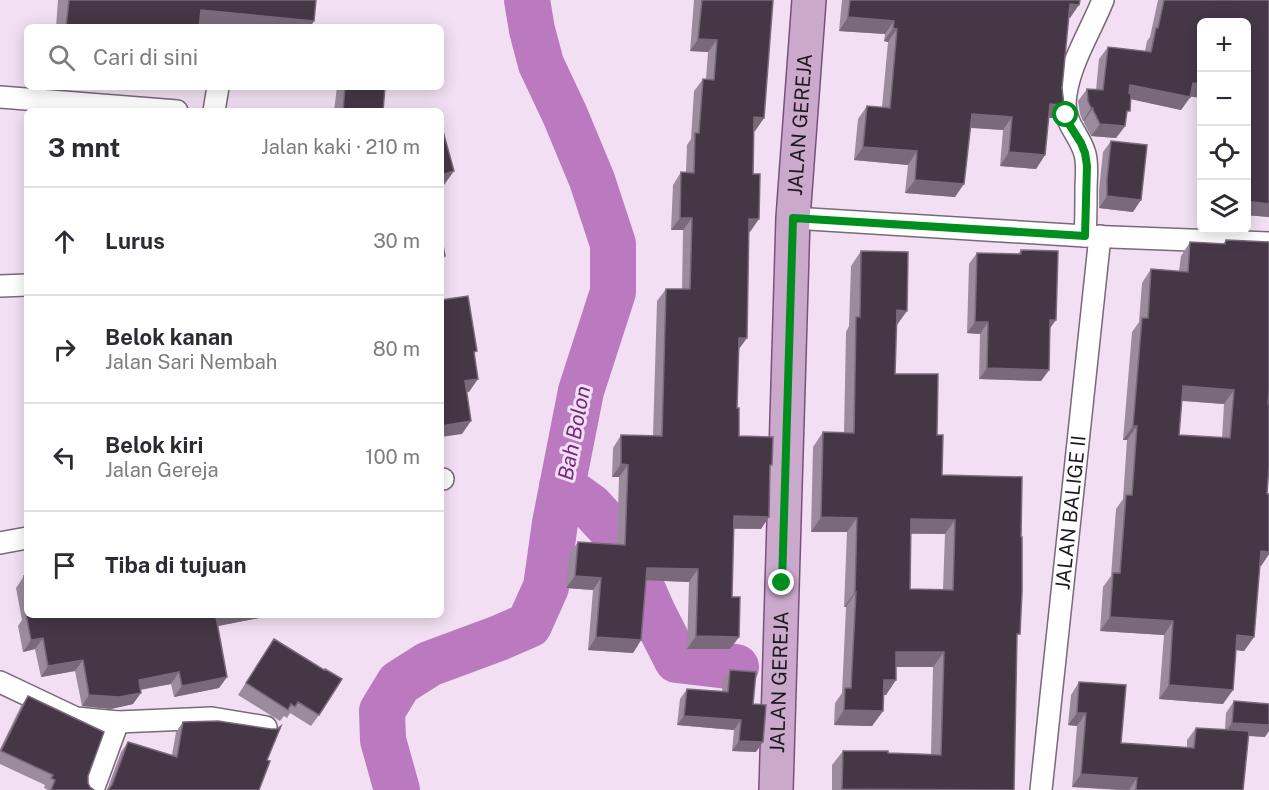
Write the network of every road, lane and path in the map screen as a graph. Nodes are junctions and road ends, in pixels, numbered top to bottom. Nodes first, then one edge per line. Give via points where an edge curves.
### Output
1 (809, 0) edge
2 (1103, 0) edge
3 (218, 90) edge
4 (0, 97) edge
5 (139, 108) edge
6 (214, 108) edge
7 (793, 218) junction
8 (1093, 236) junction
9 (1269, 243) edge
10 (24, 285) edge
11 (0, 286) edge
12 (24, 539) edge
13 (0, 543) edge
14 (0, 682) edge
15 (118, 722) junction
16 (266, 726) edge
17 (93, 790) edge
18 (776, 790) edge
19 (1041, 790) edge

1 - 7 main road, JALAN GEREJA
2 - 8 street, JALAN BALIGE II via 1075,62 1065,103 1069,124 1085,153
3 - 6 street
4 - 5 street
7 - 8 street
7 - 18 main road, JALAN GEREJA
8 - 9 street
8 - 19 street, JALAN BALIGE II
10 - 11 street
12 - 13 street
14 - 15 street via 76,718
15 - 16 street via 212,718
15 - 17 street

